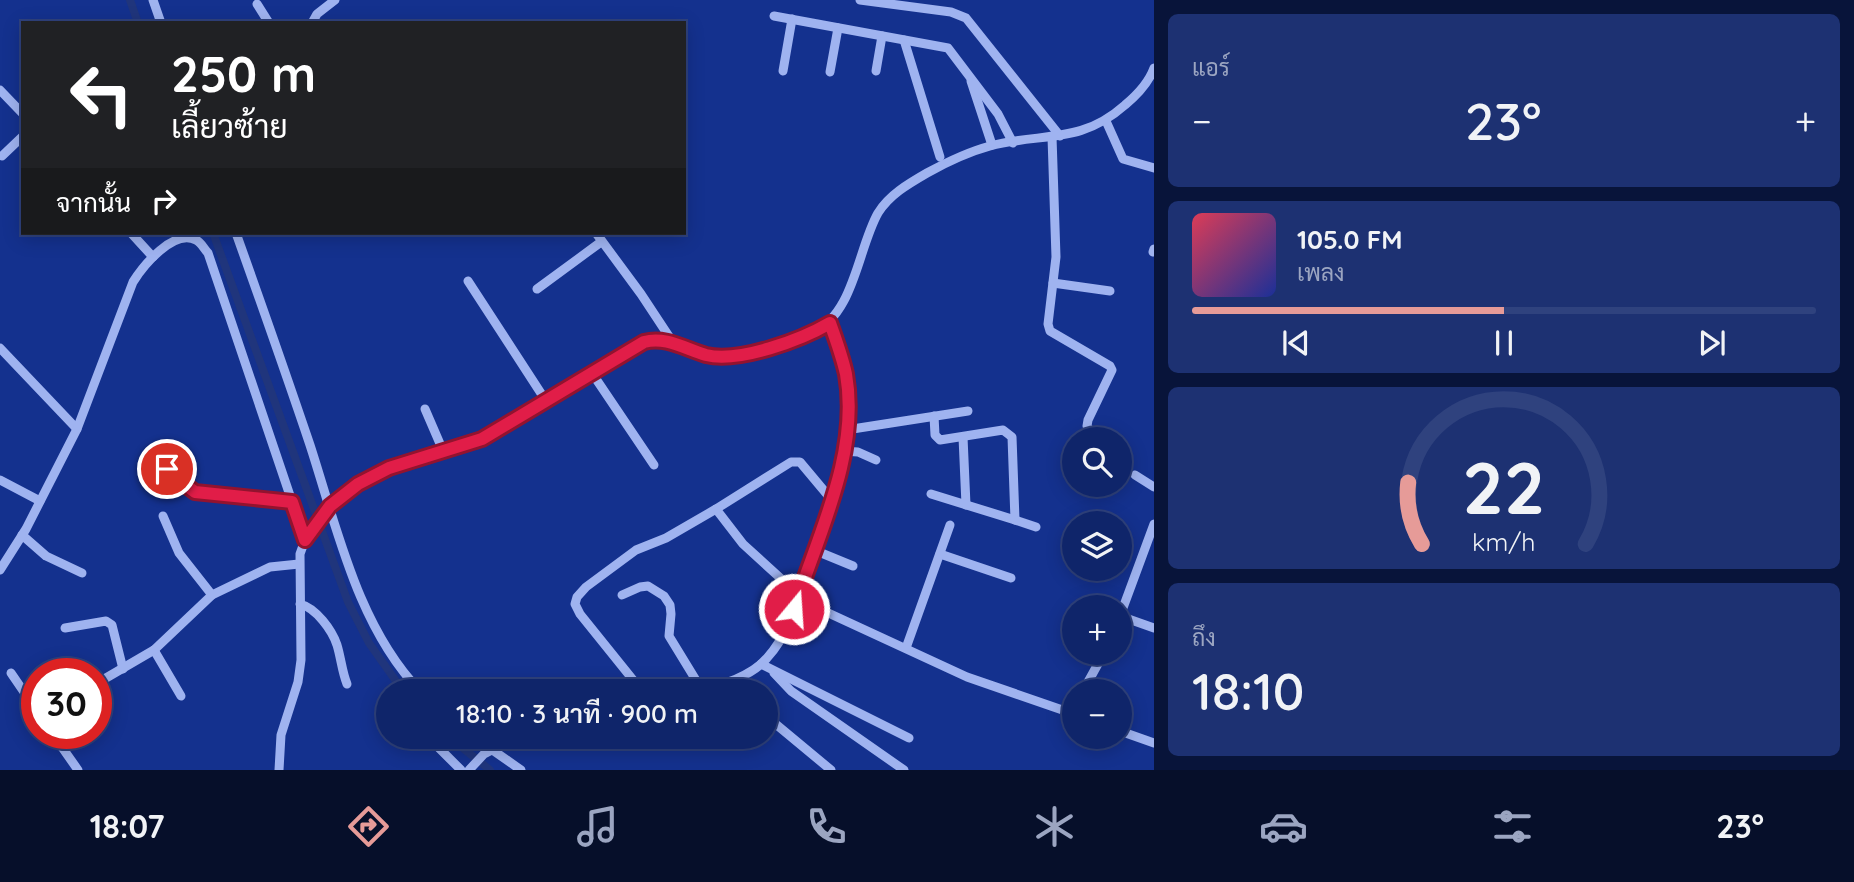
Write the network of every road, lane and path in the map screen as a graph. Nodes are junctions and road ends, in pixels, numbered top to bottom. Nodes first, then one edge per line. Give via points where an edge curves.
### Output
1 (153, 0) edge
2 (335, 0) edge
3 (860, 0) edge
4 (257, 4) dead end
5 (774, 16) dead end
6 (792, 19) junction
7 (160, 21) edge
8 (268, 21) edge
9 (313, 21) edge
10 (838, 27) junction
11 (882, 36) junction
12 (904, 40) junction
13 (783, 71) dead end
14 (876, 71) dead end
15 (830, 72) dead end
16 (1153, 72) edge
17 (971, 80) junction
18 (0, 90) edge
19 (21, 112) edge
20 (1106, 121) junction
21 (1056, 137) junction
22 (21, 138) edge
23 (1013, 143) junction
24 (992, 145) junction
25 (2, 156) dead end
26 (940, 157) dead end
27 (1154, 168) edge
28 (133, 235) edge
29 (237, 235) edge
30 (597, 235) edge
31 (601, 242) junction
32 (153, 257) junction
33 (468, 281) dead end
34 (1053, 283) junction
35 (537, 289) dead end
36 (1110, 291) dead end
37 (830, 323) junction
38 (674, 344) junction
39 (0, 348) edge
40 (592, 373) junction
41 (545, 401) junction
42 (425, 409) dead end
43 (968, 411) dead end
44 (934, 416) junction
45 (1089, 427) edge
46 (77, 429) junction
47 (846, 430) junction
48 (963, 437) junction
49 (844, 451) junction
50 (444, 453) junction
51 (876, 460) dead end
52 (654, 465) dead end
53 (167, 469) dead end
54 (1135, 475) dead end
55 (0, 480) edge
56 (1154, 487) edge
57 (932, 494) dead end
58 (831, 499) junction
59 (40, 501) junction
60 (292, 502) junction
61 (967, 505) junction
62 (327, 509) junction
63 (716, 509) junction
64 (163, 516) dead end
65 (1015, 520) junction
66 (1154, 524) edge
67 (950, 525) dead end
68 (1036, 527) dead end
69 (22, 535) junction
70 (307, 536) junction
71 (814, 551) junction
72 (940, 554) junction
73 (299, 564) junction
74 (853, 566) dead end
75 (0, 570) edge
76 (82, 573) dead end
77 (1011, 578) dead end
78 (212, 594) junction
79 (622, 595) dead end
80 (1128, 595) edge
81 (798, 597) junction
82 (300, 604) junction
83 (1132, 620) edge
84 (65, 628) dead end
85 (1154, 628) edge
86 (906, 649) junction
87 (154, 650) junction
88 (761, 664) junction
89 (123, 669) junction
90 (774, 672) junction
91 (11, 673) dead end
92 (112, 675) edge
93 (411, 679) edge
94 (632, 679) edge
95 (693, 679) edge
96 (735, 679) edge
97 (347, 684) dead end
98 (21, 688) edge
99 (181, 696) dead end
100 (1062, 708) edge
101 (778, 726) edge
102 (1132, 735) edge
103 (909, 738) dead end
104 (1154, 743) edge
105 (63, 749) edge
106 (443, 749) edge
107 (485, 749) edge
108 (494, 749) edge
109 (488, 752) junction
110 (467, 769) edge
111 (78, 770) edge
112 (279, 770) edge
113 (521, 770) edge
114 (831, 770) edge
115 (904, 770) edge

1 - 7 street
2 - 9 street
3 - 21 street via 966,18
4 - 8 street
5 - 6 street
6 - 10 street
6 - 13 street
10 - 11 street
10 - 15 street
11 - 12 street
11 - 14 street
12 - 17 street via 948,48
12 - 26 street
16 - 20 street via 1131,100
17 - 23 street via 998,114
17 - 24 street
18 - 19 street
20 - 21 street
20 - 27 street via 1123,159
21 - 23 street
21 - 34 street
22 - 25 street
23 - 24 street
24 - 37 street via 938,167 891,196 877,214
28 - 32 street
29 - 62 street
30 - 31 street
31 - 35 street
31 - 38 street
32 - 46 street via 133,282
32 - 60 street via 175,240 190,238 198,240 208,253
33 - 41 street
34 - 36 street
34 - 45 street via 1048,328 1112,370
37 - 38 street via 763,349 727,357
37 - 47 street via 846,376
38 - 40 street via 656,339 644,342
39 - 46 street
40 - 41 street
40 - 52 street
41 - 50 street via 482,439
42 - 50 street
43 - 44 street
44 - 47 street
44 - 48 street via 936,439
46 - 59 street
47 - 49 street
48 - 61 street
48 - 65 street via 1003,430 1012,437
49 - 51 street
49 - 58 street
50 - 62 street via 372,476
53 - 60 street via 184,474 187,486 195,492
54 - 56 street
55 - 59 street
57 - 61 street
58 - 63 street via 796,461
58 - 71 street
59 - 69 street
60 - 70 street
61 - 65 street
62 - 70 street
62 - 93 street via 368,614
63 - 81 street via 743,544
63 - 94 street via 636,550 577,597 580,614
64 - 78 street via 179,553
65 - 68 street
66 - 80 street
67 - 72 street
69 - 75 street
69 - 76 street via 46,556
70 - 73 street
71 - 74 street
71 - 81 street
72 - 77 street
72 - 86 street
73 - 78 street via 270,567
73 - 82 street
78 - 87 street
79 - 95 street via 648,586 664,596 670,605 670,636
81 - 86 street
81 - 88 street via 785,631
82 - 97 street via 313,611 333,637
82 - 112 street via 301,660 281,735
83 - 85 street
84 - 89 street via 106,621
86 - 100 street via 990,686
87 - 89 street
87 - 99 street
88 - 90 street
88 - 96 street
89 - 92 street
90 - 103 street
90 - 115 street via 791,691
91 - 98 street
101 - 114 street
102 - 104 street
105 - 111 street
106 - 110 street
107 - 109 street
108 - 109 street
109 - 110 street
109 - 113 street

